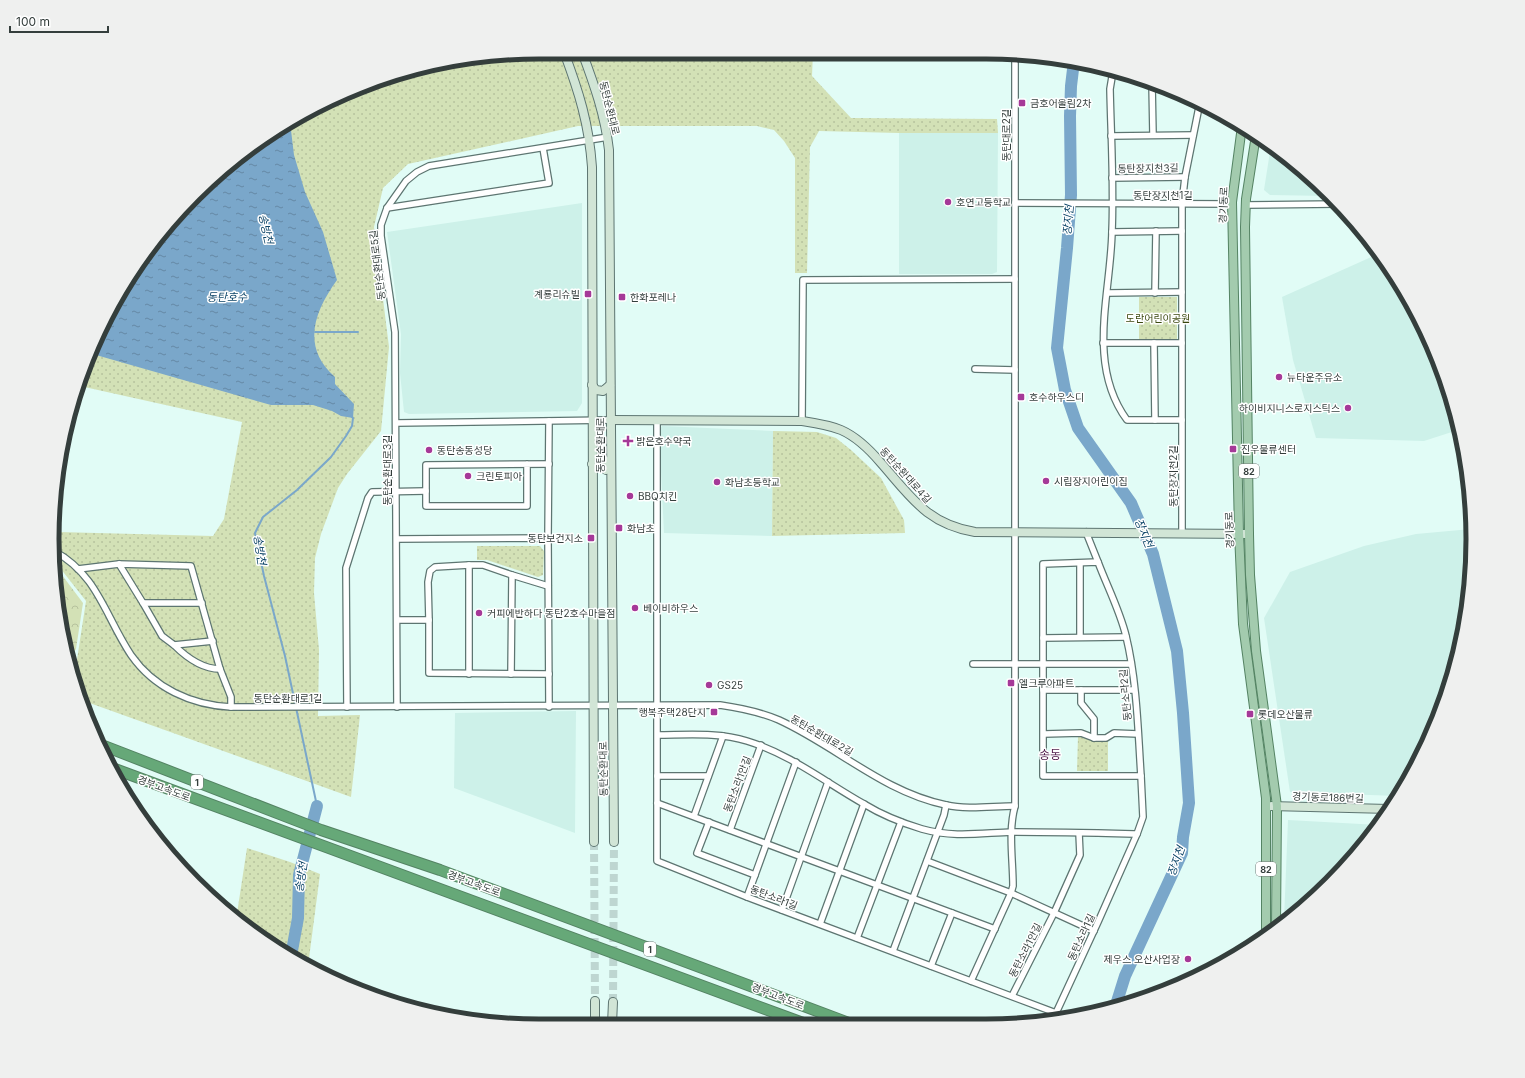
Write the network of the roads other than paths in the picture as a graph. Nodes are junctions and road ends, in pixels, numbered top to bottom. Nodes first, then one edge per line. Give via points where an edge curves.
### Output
1 (567, 59) edge
2 (585, 59) edge
3 (1015, 60) edge
4 (1112, 76) edge
5 (1152, 89) edge
6 (1198, 109) edge
7 (1241, 132) edge
8 (1152, 135) junction
9 (1193, 135) junction
10 (1111, 136) junction
11 (608, 137) junction
12 (589, 141) junction
13 (1255, 141) edge
14 (543, 148) junction
15 (1185, 177) junction
16 (1112, 178) junction
17 (1015, 203) junction
18 (1112, 204) junction
19 (1182, 204) junction
20 (1232, 204) junction
21 (1329, 204) edge
22 (1246, 205) junction
23 (387, 208) junction
24 (1156, 231) junction
25 (1182, 231) junction
26 (1112, 232) junction
27 (1015, 279) junction
28 (1182, 292) junction
29 (1108, 293) junction
30 (1155, 293) junction
31 (1104, 343) junction
32 (1154, 343) junction
33 (1182, 343) junction
34 (975, 369) dead end
35 (1015, 370) junction
36 (592, 384) junction
37 (610, 385) junction
38 (610, 420) junction
39 (1155, 420) junction
40 (1182, 420) junction
41 (549, 421) junction
42 (592, 421) junction
43 (657, 421) junction
44 (802, 422) junction
45 (396, 423) junction
46 (527, 464) junction
47 (549, 464) junction
48 (592, 464) junction
49 (426, 491) junction
50 (396, 492) junction
51 (611, 520) junction
52 (1015, 532) junction
53 (1086, 532) junction
54 (1182, 533) junction
55 (1239, 533) junction
56 (1249, 534) junction
57 (548, 538) junction
58 (396, 539) junction
59 (59, 554) edge
60 (1098, 562) junction
61 (1080, 563) junction
62 (119, 564) junction
63 (469, 565) junction
64 (78, 569) junction
65 (512, 576) junction
66 (548, 586) junction
67 (143, 603) junction
68 (202, 603) junction
69 (397, 620) junction
70 (429, 620) junction
71 (1080, 637) junction
72 (1126, 637) junction
73 (1043, 638) junction
74 (212, 642) junction
75 (174, 645) junction
76 (973, 664) dead end
77 (1015, 664) junction
78 (1043, 664) junction
79 (1131, 664) junction
80 (220, 669) junction
81 (469, 674) junction
82 (511, 674) junction
83 (549, 674) junction
84 (1043, 690) junction
85 (1080, 690) junction
86 (1134, 690) junction
87 (549, 706) junction
88 (593, 706) junction
89 (613, 706) junction
90 (657, 706) junction
91 (231, 707) junction
92 (347, 707) junction
93 (398, 707) junction
94 (1044, 734) junction
95 (1138, 734) junction
96 (657, 735) junction
97 (723, 736) junction
98 (1094, 738) junction
99 (761, 745) junction
100 (107, 747) edge
101 (796, 762) junction
102 (119, 771) edge
103 (657, 776) junction
104 (708, 776) junction
105 (1141, 776) junction
106 (828, 782) junction
107 (657, 803) junction
108 (864, 804) junction
109 (946, 805) junction
110 (1015, 806) junction
111 (1266, 806) junction
112 (1277, 806) junction
113 (1383, 809) edge
114 (694, 816) junction
115 (709, 822) junction
116 (901, 822) junction
117 (730, 830) junction
118 (937, 832) junction
119 (1012, 832) junction
120 (1079, 833) junction
121 (1136, 834) junction
122 (594, 842) tunnel mouth
123 (614, 842) tunnel mouth
124 (766, 844) junction
125 (801, 857) junction
126 (927, 861) junction
127 (839, 871) junction
128 (755, 875) junction
129 (877, 885) junction
130 (1011, 893) junction
131 (747, 896) junction
132 (913, 898) junction
133 (782, 910) junction
134 (1054, 912) junction
135 (952, 913) junction
136 (1276, 921) edge
137 (820, 924) junction
138 (995, 929) junction
139 (1266, 929) edge
140 (1094, 931) junction
141 (857, 938) junction
142 (893, 951) junction
143 (931, 966) junction
144 (971, 981) junction
145 (1012, 996) junction
146 (595, 1001) tunnel mouth
147 (613, 1002) tunnel mouth
148 (595, 1019) edge
149 (612, 1019) edge
150 (792, 1019) edge
151 (838, 1019) edge

1 - 12 main road, 동탄순환대로 via 581,98
2 - 11 main road, 동탄순환대로
3 - 17 street, 동탄대로2길
4 - 10 street, 동탄장지천3길 via 1110,89
5 - 8 street
6 - 9 street, 동탄장지천3길
7 - 20 main road, 경기동로 / 82
8 - 9 street
8 - 10 street
9 - 15 street, 동탄장지천3길
10 - 16 street, 동탄장지천3길
11 - 12 street, 동탄순환대로5길
11 - 37 main road, 동탄순환대로
12 - 14 street, 동탄순환대로5길
12 - 36 main road, 동탄순환대로 via 592,175
13 - 22 main road, 경기동로 / 82
14 - 23 street, 동탄순환대로5길 via 429,166 406,181
14 - 23 street via 549,183
15 - 16 street, 동탄장지천3길
15 - 19 street, 동탄장지천3길
16 - 18 street, 동탄장지천3길
17 - 18 street, 동탄장지천1길
17 - 27 street, 동탄대로2길
18 - 19 street, 동탄장지천1길
18 - 26 street
19 - 20 street, 동탄장지천1길
19 - 25 street, 동탄장지천2길
20 - 55 main road, 경기동로 / 82
21 - 22 street
22 - 56 main road, 경기동로 / 82
23 - 45 street, 동탄순환대로5길 via 381,225 381,236 395,332
24 - 25 street
24 - 26 street
24 - 30 street
25 - 28 street, 동탄장지천2길
26 - 29 street
27 - 35 street, 동탄대로2길
27 - 44 street via 803,280
28 - 30 street
28 - 33 street, 동탄장지천2길
29 - 30 street
29 - 31 street via 1104,309
31 - 32 street
31 - 39 street via 1106,369 1120,411 1126,420
32 - 33 street
32 - 39 street
33 - 40 street, 동탄장지천2길
34 - 35 street
35 - 52 street, 동탄대로2길
36 - 37 main road via 596,390 603,392
36 - 42 main road, 동탄순환대로
37 - 38 main road, 동탄순환대로
38 - 42 street, 동탄순환대로3길
38 - 43 main road, 동탄순환대로4길
38 - 51 main road, 동탄순환대로
39 - 40 street
40 - 54 street, 동탄장지천2길
41 - 42 street, 동탄순환대로3길
41 - 45 street, 동탄순환대로3길
41 - 47 street
42 - 48 main road, 동탄순환대로
43 - 44 main road, 동탄순환대로4길
43 - 90 street, 동탄소라1길
44 - 52 main road, 동탄순환대로4길 via 842,430 857,440 874,455 917,504 945,524 975,532
45 - 50 street, 동탄순환대로3길
46 - 47 street
46 - 49 street via 426,465
46 - 49 street via 527,506 426,506
47 - 57 street
48 - 51 main road via 599,458 605,460
48 - 88 main road, 동탄순환대로
49 - 50 street
50 - 58 street, 동탄순환대로3길
50 - 92 street via 372,492 368,498 346,568
51 - 89 main road, 동탄순환대로
52 - 53 main road, 동탄순환대로4길
52 - 77 street, 동탄대로2길
53 - 54 main road, 동탄순환대로4길
53 - 60 street, 동탄소라2길
54 - 55 main road, 동탄순환대로4길
55 - 56 main road, 동탄순환대로4길
55 - 111 main road, 경기동로 / 82 via 1243,624
56 - 112 main road, 경기동로 / 82 via 1256,651
57 - 58 street
57 - 66 street
58 - 69 street, 동탄순환대로3길
59 - 64 street, 동탄순환대로1길
60 - 61 street
60 - 72 street, 동탄소라2길
61 - 71 street
61 - 73 street via 1043,564
62 - 64 street
62 - 67 street
62 - 68 street via 191,566
63 - 65 street via 483,565
63 - 70 street via 435,567 430,571
63 - 81 street
64 - 91 street, 동탄순환대로1길 via 92,584 131,654 145,672 162,686 182,697 204,704
65 - 66 street
65 - 82 street
66 - 83 street
67 - 68 street
67 - 75 street via 162,636
68 - 74 street
69 - 70 street
69 - 93 street, 동탄순환대로3길
70 - 81 street via 429,673
71 - 72 street
71 - 73 street
72 - 79 street, 동탄소라2길
73 - 78 street
74 - 75 street
74 - 80 street
75 - 80 street via 186,657 213,669
76 - 77 street
77 - 78 street
77 - 110 street, 동탄대로2길
78 - 79 street
78 - 84 street
79 - 86 street, 동탄소라2길
80 - 91 street via 231,697
81 - 82 street
82 - 83 street
83 - 87 street
84 - 85 street
84 - 94 street
85 - 86 street
85 - 98 street via 1081,702 1094,719
86 - 95 street, 동탄소라2길
87 - 88 street, 동탄순환대로1길
87 - 93 street, 동탄순환대로1길
88 - 89 street, 동탄순환대로1길
88 - 122 main road, 동탄순환대로
89 - 90 street, 동탄순환대로2길
89 - 123 main road, 동탄순환대로
90 - 96 street, 동탄소라1길
90 - 109 street, 동탄순환대로2길 via 720,706 763,714 807,736 892,787
91 - 92 street, 동탄순환대로1길
92 - 93 street, 동탄순환대로1길
94 - 98 street via 1082,733
94 - 105 street via 1043,776
95 - 98 street via 1114,733 1106,738
95 - 105 street, 동탄소라2길
96 - 97 street
96 - 103 street, 동탄소라1길
97 - 99 street
97 - 104 street
99 - 101 street
99 - 117 street, 동탄소라1안길
100 - 151 highway, 경부고속도로 / 1 via 294,820 440,870
101 - 106 street
101 - 124 street
102 - 150 highway, 경부고속도로 / 1
103 - 104 street
103 - 107 street, 동탄소라1길
104 - 114 street
105 - 121 street, 동탄소라2길 via 1143,817
106 - 108 street
106 - 125 street
107 - 114 street
107 - 131 street, 동탄소라1길 via 657,861
108 - 116 street
108 - 127 street
109 - 110 street, 동탄순환대로2길 via 963,808
109 - 118 street
110 - 119 street
111 - 112 main road, 경기동로186번길
111 - 139 main road, 경기동로 / 82
112 - 113 main road, 경기동로186번길
112 - 136 main road, 경기동로 / 82
114 - 115 street
115 - 117 street
115 - 128 street via 697,853
116 - 118 street
116 - 129 street
117 - 124 street
118 - 119 street via 967,835
118 - 126 street
119 - 120 street
119 - 130 street
120 - 121 street
120 - 134 street, 동탄소라1안길 via 1080,855
121 - 140 street, 동탄소라1길
124 - 125 street
124 - 128 street
125 - 127 street
125 - 133 street
126 - 130 street
126 - 132 street
127 - 129 street
127 - 137 street
128 - 131 street
129 - 132 street
129 - 141 street
130 - 134 street
130 - 138 street
131 - 133 street, 동탄소라1길
132 - 135 street
132 - 142 street
133 - 137 street, 동탄소라1길
134 - 140 street
134 - 145 street, 동탄소라1안길
135 - 138 street
135 - 143 street
137 - 141 street, 동탄소라1길
138 - 144 street
140 - 145 street, 동탄소라1길 via 1056,1013
141 - 142 street, 동탄소라1길
142 - 143 street, 동탄소라1길
143 - 144 street, 동탄소라1길
144 - 145 street, 동탄소라1길
146 - 148 main road
147 - 149 main road

